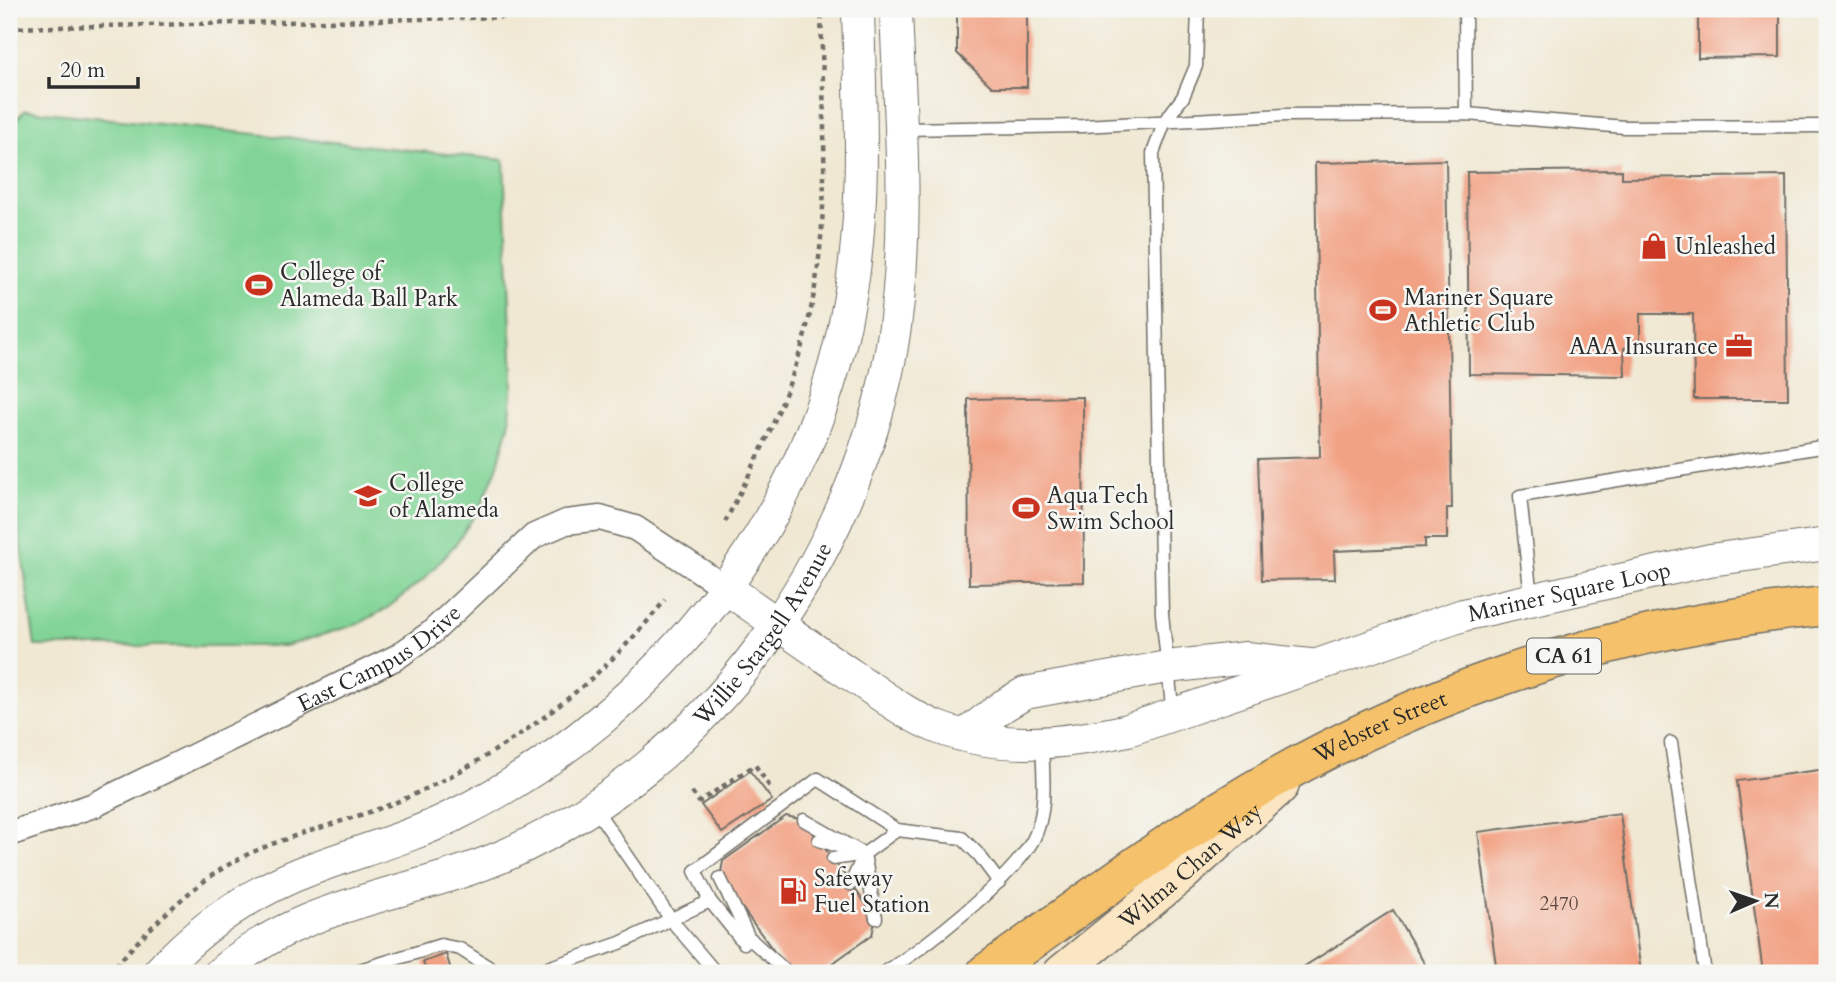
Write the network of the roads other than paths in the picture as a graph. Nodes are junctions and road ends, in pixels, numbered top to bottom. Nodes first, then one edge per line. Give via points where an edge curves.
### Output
1 (858, 9) edge
2 (896, 9) edge
3 (1198, 9) edge
4 (1465, 9) edge
5 (1466, 114) junction
6 (1165, 121) junction
7 (1827, 126) edge
8 (900, 129) junction
9 (1827, 446) edge
10 (1827, 544) edge
11 (726, 588) junction
12 (1531, 598) junction
13 (1827, 606) edge
14 (777, 623) junction
15 (1318, 665) junction
16 (1167, 667) junction
17 (1173, 716) junction
18 (965, 735) junction
19 (1671, 743) dead end
20 (1042, 744) junction
21 (1315, 756) junction
22 (594, 807) junction
23 (804, 820) dead end
24 (897, 830) junction
25 (9, 834) edge
26 (819, 839) dead end
27 (864, 855) junction
28 (833, 859) dead end
29 (720, 878) dead end
30 (999, 883) junction
31 (850, 884) dead end
32 (736, 899) dead end
33 (710, 901) junction
34 (865, 904) dead end
35 (876, 918) dead end
36 (751, 919) dead end
37 (672, 921) junction
38 (749, 938) junction
39 (769, 945) dead end
40 (786, 969) edge
41 (158, 973) edge
42 (220, 973) edge
43 (350, 973) edge
44 (498, 973) edge
45 (533, 973) edge
46 (716, 973) edge
47 (884, 973) edge
48 (986, 973) edge
49 (1061, 973) edge
50 (1705, 973) edge

1 - 11 street via 860,186 852,284 842,334 833,373 788,486
2 - 8 street, Willie Stargell Avenue
3 - 6 lane via 1196,66 1183,97
4 - 5 lane
5 - 6 lane
5 - 7 lane via 1625,127
6 - 8 lane
6 - 16 lane via 1153,165 1162,614
8 - 14 street, Willie Stargell Avenue via 898,300 881,398 849,493
9 - 12 lane via 1520,496
10 - 12 street, Mariner Square Loop via 1710,560
11 - 14 street, Mariner Square Loop
11 - 25 street, East Campus Drive via 653,538 618,521 582,519 548,528 520,548 431,633 397,657 94,805
11 - 41 street via 657,670 539,767 409,836 278,883 208,925
12 - 15 street, Mariner Square Loop via 1463,615
13 - 21 main road, Webster Street / CA 61 via 1719,620 1583,650 1467,689
14 - 18 street, Mariner Square Loop via 889,701 938,727
14 - 22 street, Willie Stargell Avenue via 738,679 687,733
15 - 16 street, Mariner Square Loop via 1246,659
15 - 17 street, Mariner Square Loop
16 - 17 lane
16 - 18 street, Mariner Square Loop via 1025,693
17 - 20 street, Mariner Square Loop via 1084,740
18 - 20 street, Mariner Square Loop
19 - 50 lane
20 - 30 lane via 1043,805 1033,839
21 - 48 main road, Webster Street / CA 61 via 1215,813
21 - 49 main road, Wilma Chan Way via 1179,877
22 - 37 lane
22 - 42 street, Willie Stargell Avenue via 508,854 299,922 266,938
23 - 27 lane
24 - 27 lane
24 - 30 lane via 962,838
24 - 33 lane via 818,779 695,872
26 - 27 lane
27 - 28 lane
27 - 31 lane
27 - 34 lane
27 - 35 lane
29 - 38 lane
30 - 47 lane
32 - 38 lane
33 - 37 lane
33 - 38 lane via 744,943
36 - 38 lane
37 - 45 lane
37 - 46 lane
38 - 39 lane
38 - 40 lane
43 - 44 lane via 441,945 460,949

